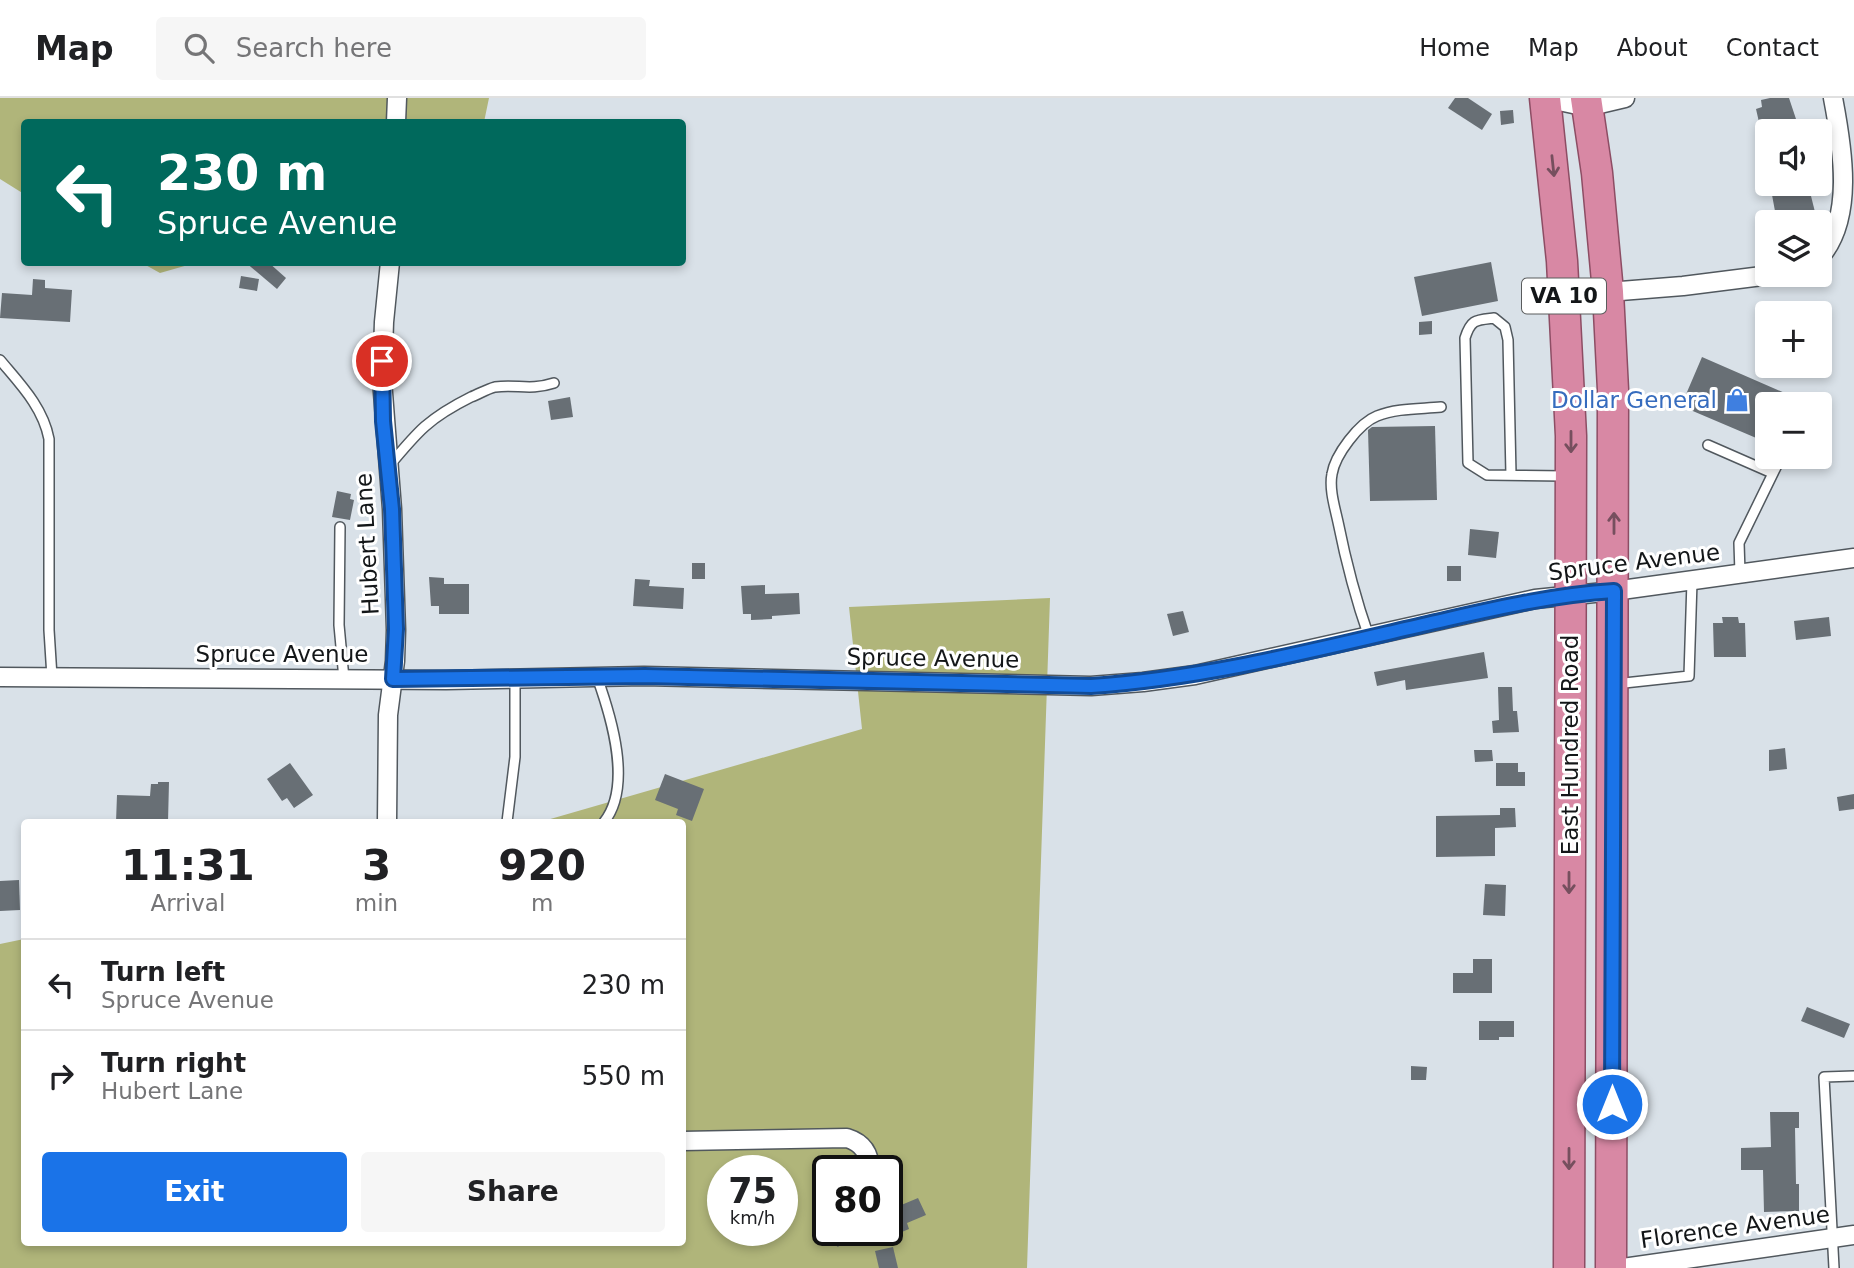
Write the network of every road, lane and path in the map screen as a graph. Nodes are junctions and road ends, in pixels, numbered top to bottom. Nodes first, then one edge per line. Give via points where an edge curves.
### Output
1 (397, 98) edge
2 (1545, 98) edge
3 (1625, 98) edge
4 (1833, 98) edge
5 (1587, 102) edge
6 (396, 119) edge
7 (1852, 184) edge
8 (1832, 246) edge
9 (390, 266) edge
10 (1755, 277) edge
11 (1608, 292) junction
12 (0, 360) edge
13 (554, 383) dead end
14 (1441, 407) dead end
15 (1708, 445) dead end
16 (388, 467) junction
17 (1774, 469) edge
18 (1772, 473) junction
19 (1511, 475) junction
20 (1570, 476) junction
21 (340, 527) dead end
22 (1854, 558) edge
23 (1740, 573) junction
24 (1692, 581) junction
25 (1614, 591) junction
26 (1570, 594) junction
27 (1369, 638) junction
28 (0, 677) edge
29 (52, 677) junction
30 (597, 677) junction
31 (515, 678) junction
32 (344, 679) junction
33 (393, 679) junction
34 (1613, 684) junction
35 (387, 819) edge
36 (507, 819) edge
37 (606, 819) edge
38 (1854, 1076) edge
39 (686, 1140) edge
40 (868, 1155) edge
41 (1854, 1235) edge
42 (1832, 1238) junction
43 (1569, 1268) edge
44 (1612, 1268) edge
45 (1623, 1268) edge
46 (1834, 1268) edge

1 - 6 street
2 - 5 street
2 -> 20 highway, East Hundred Road / VA 10 via 1562,261
3 - 5 street
4 - 7 street
5 - 11 highway, East Hundred Road / VA 10
7 - 8 street via 1842,230
9 - 16 street, Hubert Lane via 382,380
10 - 11 street
25 -> 11 highway, East Hundred Road / VA 10
12 - 29 lane via 38,409 49,439
13 - 16 lane via 526,389 490,388 447,409 420,429
14 - 27 lane via 1375,417 1352,437 1332,473 1345,555
15 - 18 lane
16 - 33 street, Hubert Lane via 396,629
17 - 18 lane
18 - 23 lane via 1740,542
19 - 19 lane via 1486,475 1468,463 1465,338 1476,320 1494,318 1505,327 1508,340
19 - 20 lane
20 - 26 highway, East Hundred Road / VA 10
21 - 32 lane
22 - 23 street, Spruce Avenue
23 - 24 street, Spruce Avenue
24 - 25 street, Spruce Avenue
24 - 34 lane via 1689,676
25 - 26 street, Spruce Avenue
25 - 34 highway, East Hundred Road / VA 10
26 - 27 street, Spruce Avenue
26 -> 43 highway, East Hundred Road / VA 10
27 - 30 street, Spruce Avenue via 1195,675 1091,686
28 - 29 street, Spruce Avenue
29 - 32 street, Spruce Avenue
30 - 31 street, Spruce Avenue
30 - 37 lane via 617,756 614,804
31 - 33 street, Spruce Avenue
31 - 36 lane via 515,757
32 - 33 street, Spruce Avenue
33 - 35 street, Hubert Lane via 387,737
34 - 44 highway, East Hundred Road / VA 10
38 - 42 lane via 1824,1077
39 - 40 street via 847,1138 865,1148
41 - 42 street, Florence Avenue
42 - 45 street, Florence Avenue
42 - 46 lane

